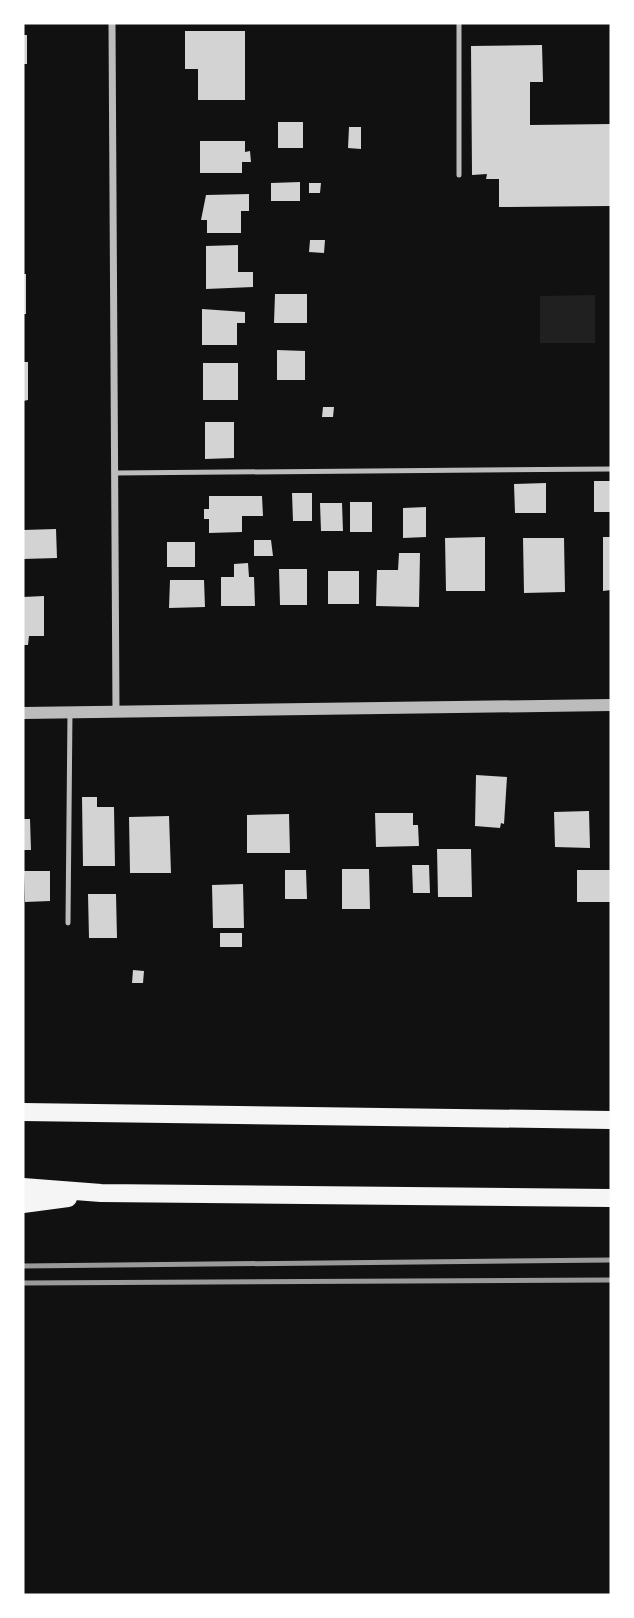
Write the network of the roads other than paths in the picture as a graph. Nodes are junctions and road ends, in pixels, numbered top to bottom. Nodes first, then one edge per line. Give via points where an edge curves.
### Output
1 (112, 23) edge
2 (458, 23) edge
3 (459, 175) dead end
4 (611, 469) edge
5 (115, 473) junction
6 (611, 705) edge
7 (116, 711) junction
8 (70, 712) junction
9 (23, 713) edge
10 (68, 923) dead end
11 (23, 1112) edge
12 (611, 1120) edge
13 (23, 1187) edge
14 (101, 1194) junction
15 (611, 1198) edge
16 (23, 1204) edge

1 - 5 street
2 - 3 lane
4 - 5 lane
5 - 7 street
6 - 7 street
7 - 8 street
8 - 9 street
8 - 10 lane
11 - 12 main road
13 - 14 main road
14 - 15 main road
14 - 16 main road

